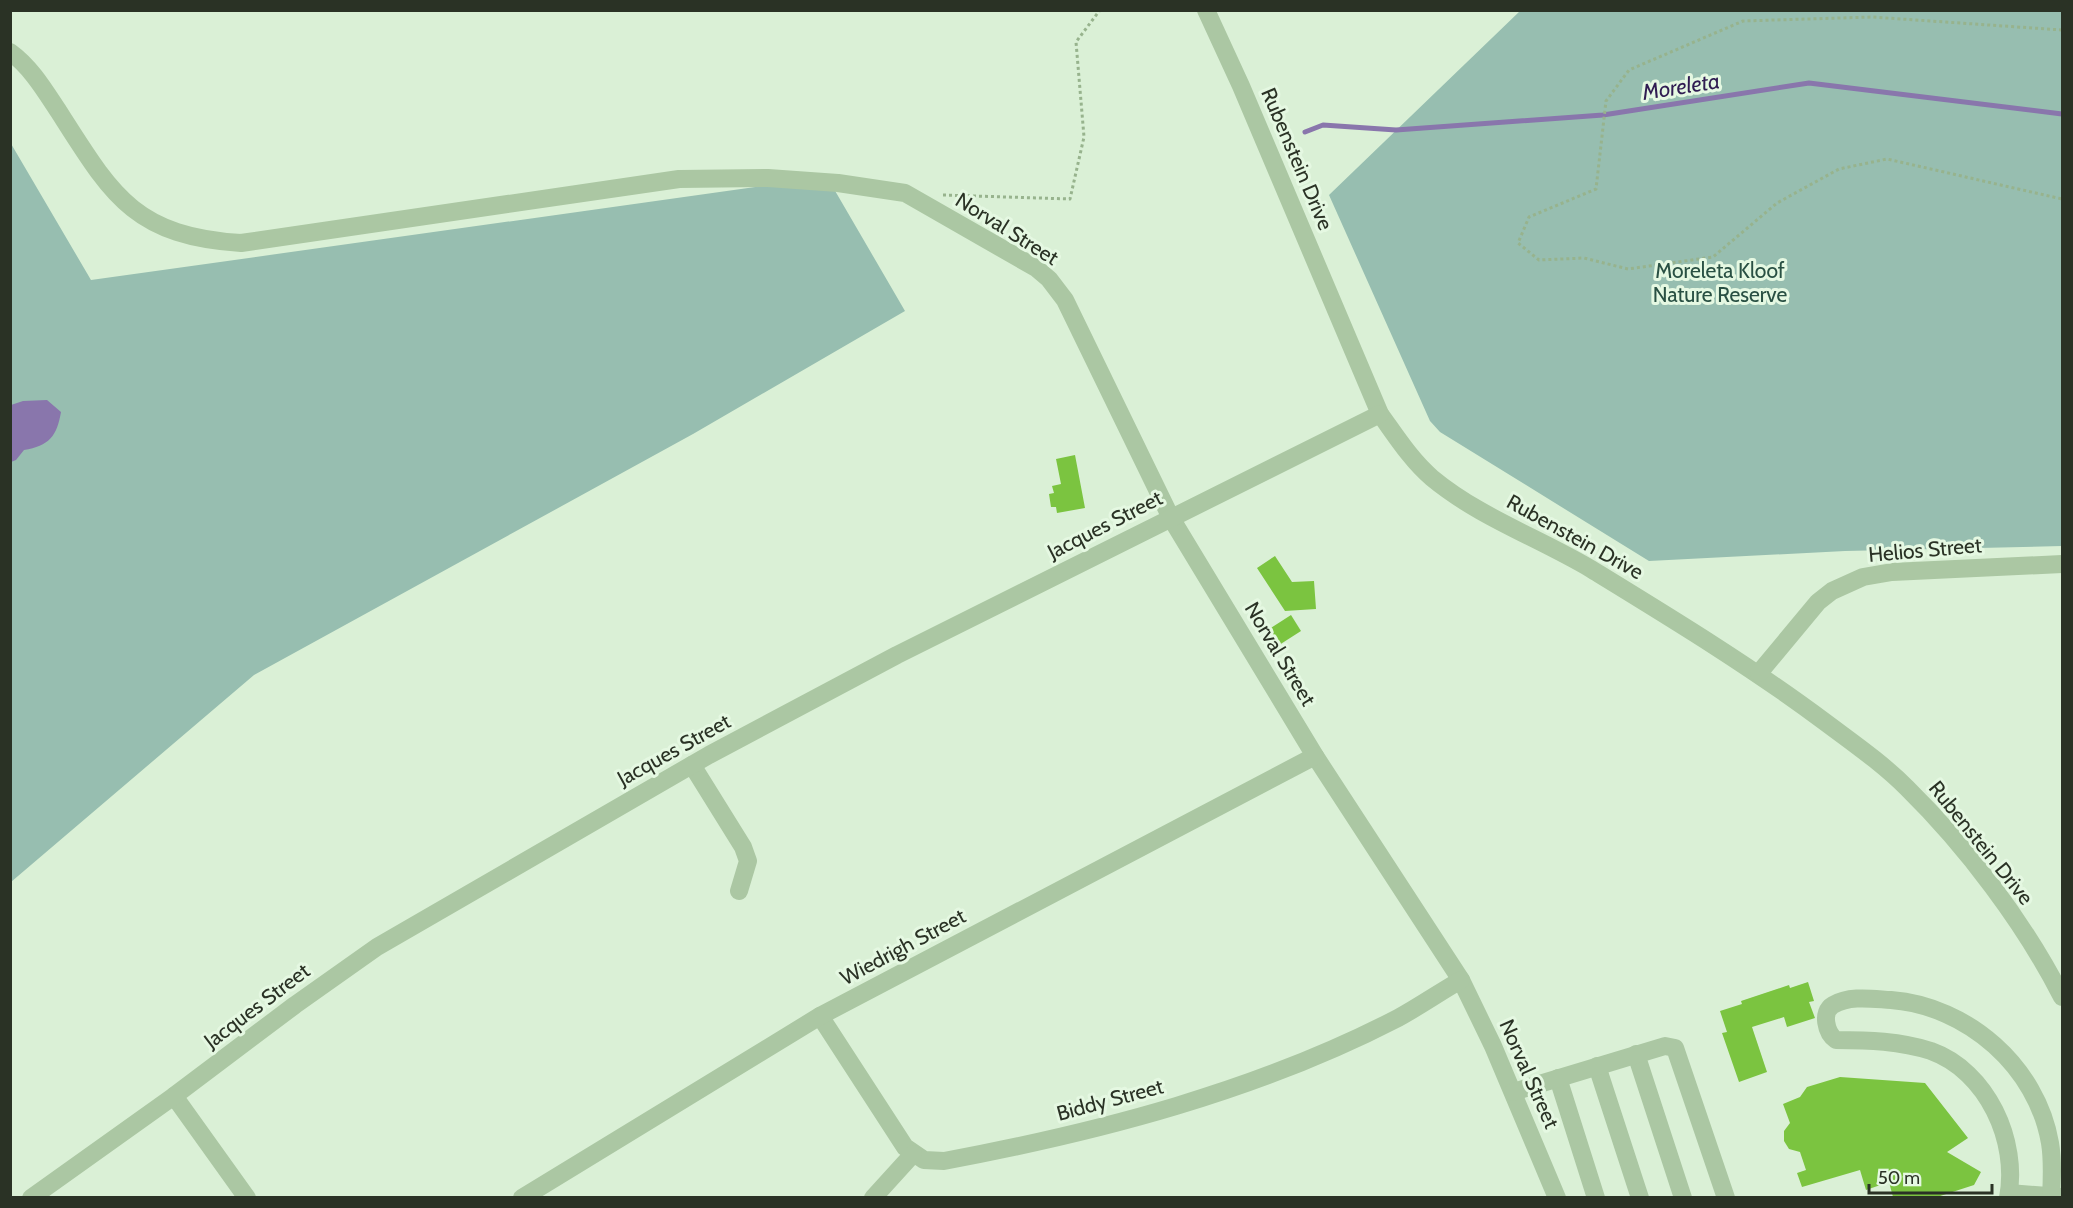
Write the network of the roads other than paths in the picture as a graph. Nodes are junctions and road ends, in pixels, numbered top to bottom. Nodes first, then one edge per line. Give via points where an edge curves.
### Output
1 (1206, 10) edge
2 (10, 51) edge
3 (1380, 414) junction
4 (1171, 518) junction
5 (2062, 564) edge
6 (1759, 673) junction
7 (1315, 756) junction
8 (692, 765) junction
9 (739, 891) dead end
10 (1461, 980) junction
11 (2062, 997) edge
12 (820, 1016) junction
13 (1636, 1054) junction
14 (1597, 1066) junction
15 (1558, 1078) junction
16 (1513, 1092) junction
17 (174, 1096) junction
18 (913, 1154) junction
19 (2008, 1195) edge
20 (31, 1197) edge
21 (247, 1197) edge
22 (522, 1197) edge
23 (873, 1197) edge
24 (1557, 1197) edge
25 (1596, 1197) edge
26 (1640, 1197) edge
27 (1683, 1197) edge
28 (1726, 1197) edge
29 (2051, 1197) edge
30 (2062, 1197) edge

1 - 3 street, Rubenstein Drive
2 - 4 street, Norval Street via 46,92 113,191 129,207 161,226 202,240 241,243 679,179 791,180 905,193 1036,268 1057,288 1129,426
3 - 4 street, Jacques Street
3 - 6 street, Rubenstein Drive via 1405,450 1432,477 1472,505 1580,563
4 - 7 street, Norval Street
4 - 8 street, Jacques Street via 897,655
5 - 6 street, Helios Street via 1892,572 1863,577 1818,602
6 - 11 street, Rubenstein Drive via 1870,755 1951,834 2016,921
7 - 10 street, Norval Street
7 - 12 street, Wiedrigh Street
8 - 9 street via 743,847 748,861
8 - 17 street, Jacques Street via 377,947
10 - 16 street, Norval Street
10 - 18 street, Biddy Street via 1401,1016 1318,1054 1182,1104 1080,1133 944,1161 924,1160
12 - 18 street via 899,1139
12 - 22 street, Wiedrigh Street
13 - 14 street
13 - 27 street
13 - 28 street via 1665,1046 1679,1053
14 - 15 street
14 - 26 street
15 - 16 street
15 - 25 street
16 - 24 street, Norval Street
17 - 20 street, Jacques Street
17 - 21 street
18 - 23 street
19 - 29 street
19 - 29 street via 2009,1150 1999,1118 1982,1090 1959,1066 1932,1052 1890,1042 1836,1040 1828,1031 1826,1012 1830,1007 1849,999 1904,1001 1964,1022 1989,1039 2028,1085 2042,1116 2050,1142
29 - 30 street

